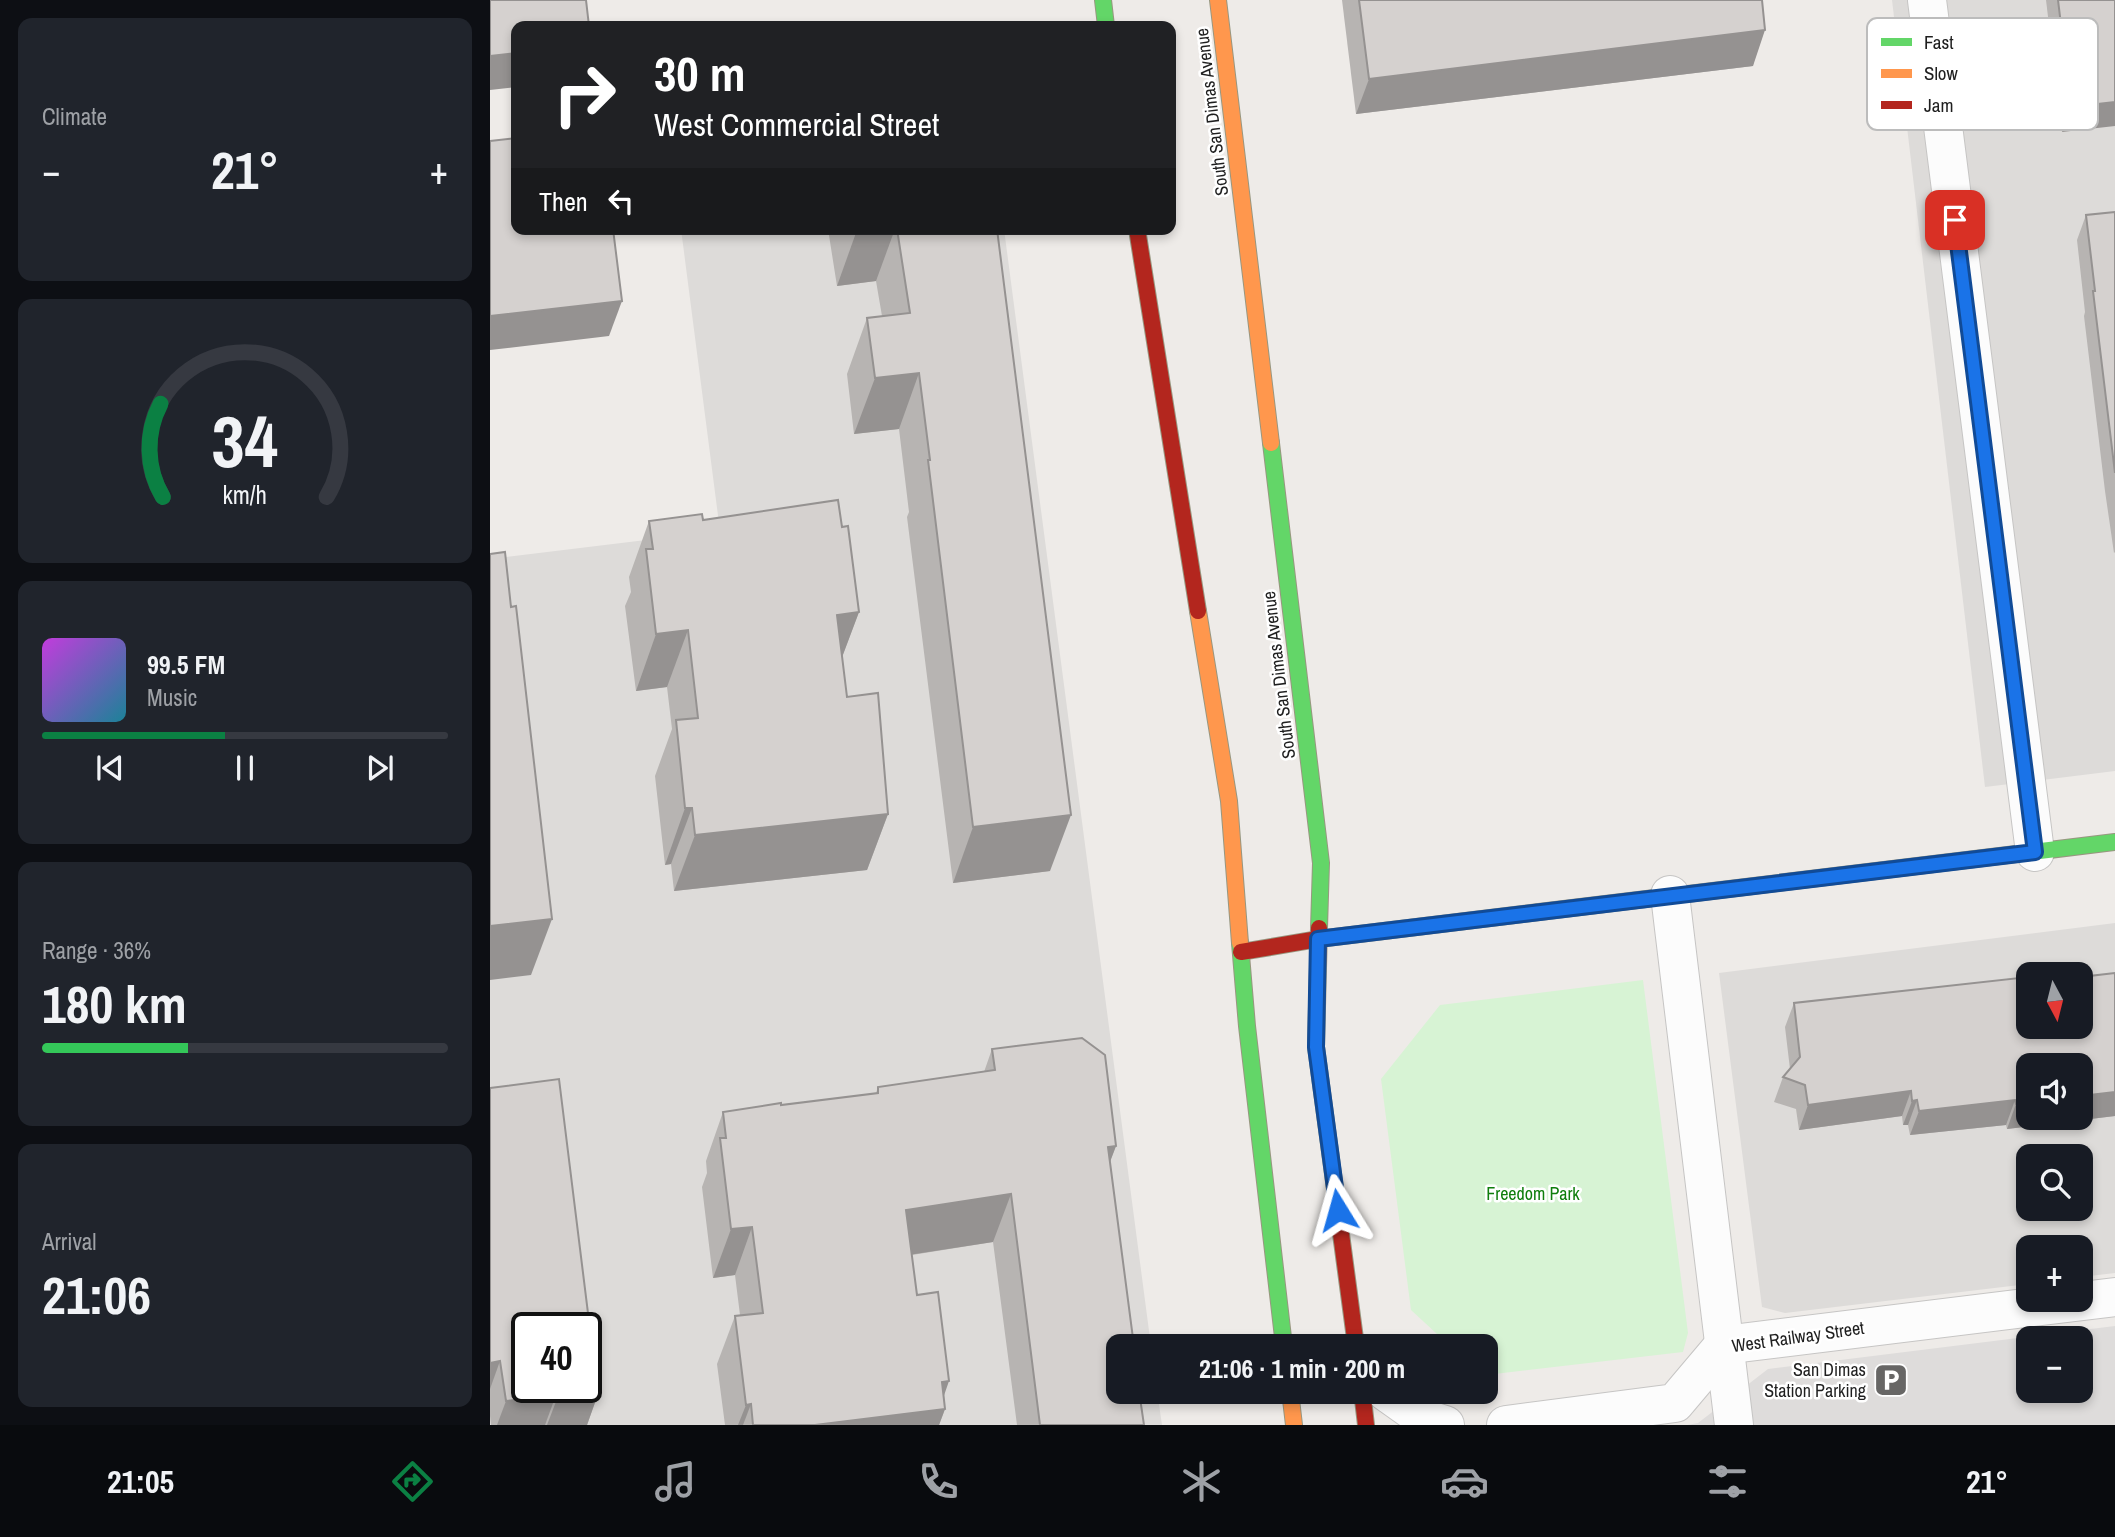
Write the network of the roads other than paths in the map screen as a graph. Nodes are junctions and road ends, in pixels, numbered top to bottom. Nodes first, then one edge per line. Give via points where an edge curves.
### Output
1 (1102, 0) edge
2 (1218, 0) edge
3 (1927, 0) edge
4 (1929, 18) edge
5 (1105, 21) edge
6 (1943, 130) edge
7 (1138, 235) edge
8 (2115, 842) edge
9 (2035, 852) junction
10 (1670, 895) junction
11 (1318, 939) junction
12 (1241, 952) junction
13 (2115, 1297) edge
14 (1283, 1334) edge
15 (1354, 1334) edge
16 (1724, 1345) junction
17 (1292, 1404) edge
18 (1364, 1404) edge
19 (1403, 1404) edge
20 (1294, 1425) edge
21 (1366, 1425) edge
22 (1445, 1425) edge
23 (1506, 1425) edge
24 (1734, 1425) edge

1 - 5 street
2 - 11 street, South San Dimas Avenue via 1321,863
3 - 4 street
6 - 9 street
7 - 12 street via 1229,801
8 - 9 street
9 - 10 street
10 - 11 street
10 - 16 street
11 - 12 street
11 - 15 street, South San Dimas Avenue via 1316,1047
12 - 14 street
13 - 16 street, West Railway Street
16 - 23 street, West Railway Street via 1675,1403
16 - 24 street
17 - 20 street
18 - 21 street
19 - 22 street via 1423,1418

